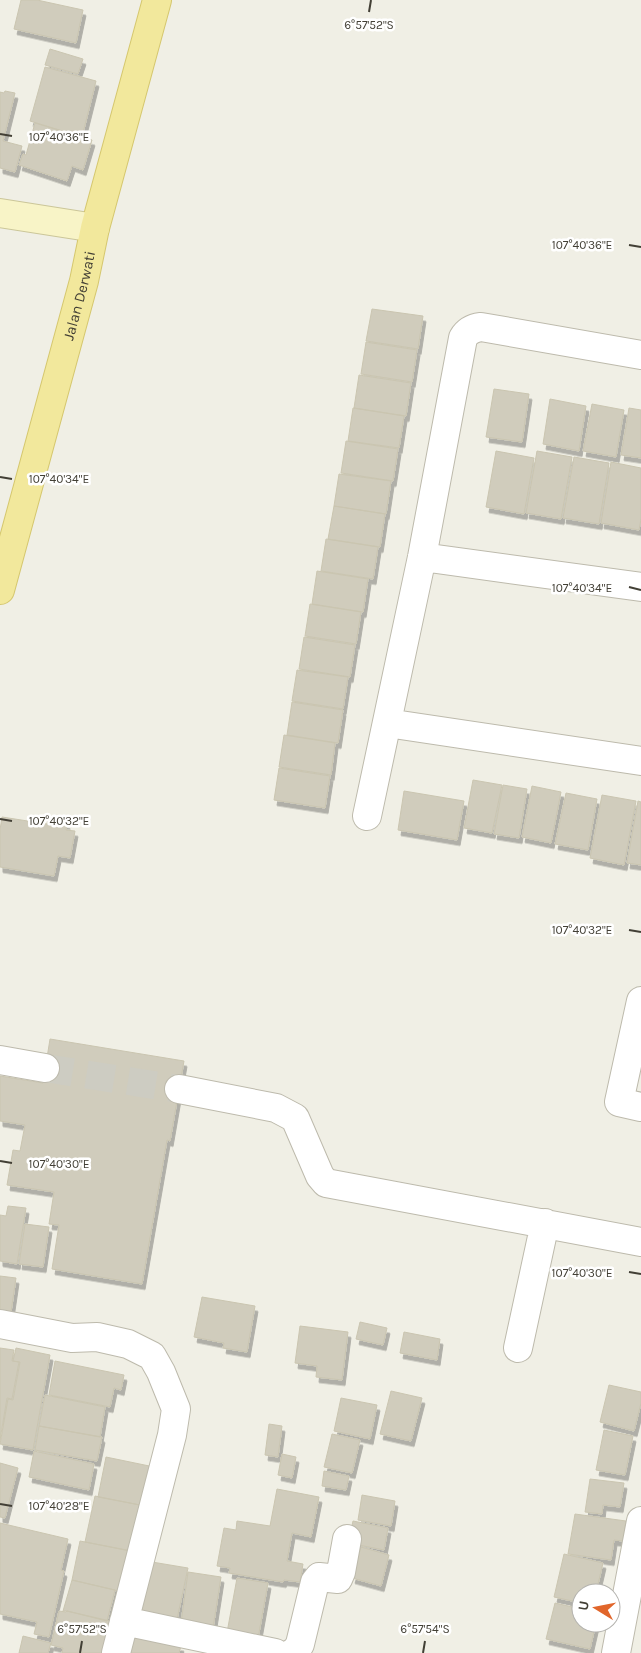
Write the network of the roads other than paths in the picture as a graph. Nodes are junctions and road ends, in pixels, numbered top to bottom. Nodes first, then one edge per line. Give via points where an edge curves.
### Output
1 (158, 0) edge
2 (0, 213) edge
3 (94, 235) junction
4 (641, 355) edge
5 (422, 557) junction
6 (641, 587) edge
7 (0, 590) edge
8 (387, 724) junction
9 (641, 761) edge
10 (367, 816) dead end
11 (641, 1001) edge
12 (0, 1060) edge
13 (45, 1068) tunnel mouth
14 (179, 1089) tunnel mouth
15 (641, 1107) edge
16 (544, 1223) junction
17 (641, 1242) edge
18 (0, 1324) edge
19 (518, 1348) dead end
20 (641, 1521) edge
21 (347, 1539) dead end
22 (124, 1621) junction
23 (116, 1653) edge
24 (275, 1653) edge
25 (292, 1653) edge
26 (616, 1653) edge

1 - 3 main road, Jalan Derwati
2 - 3 street
3 - 7 main road, Jalan Derwati
4 - 5 street via 481,327 467,332 463,338
5 - 6 street
5 - 8 street
8 - 9 street
8 - 10 street
11 - 15 street via 619,1102
12 - 13 street
14 - 16 street via 276,1108 296,1118 320,1176 326,1183
16 - 17 street
16 - 19 street
18 - 22 street via 72,1338 97,1337 128,1344 152,1356 161,1372 176,1409
20 - 26 street
21 - 25 street via 338,1579 319,1577 315,1582 300,1644
22 - 23 street
22 - 24 street

